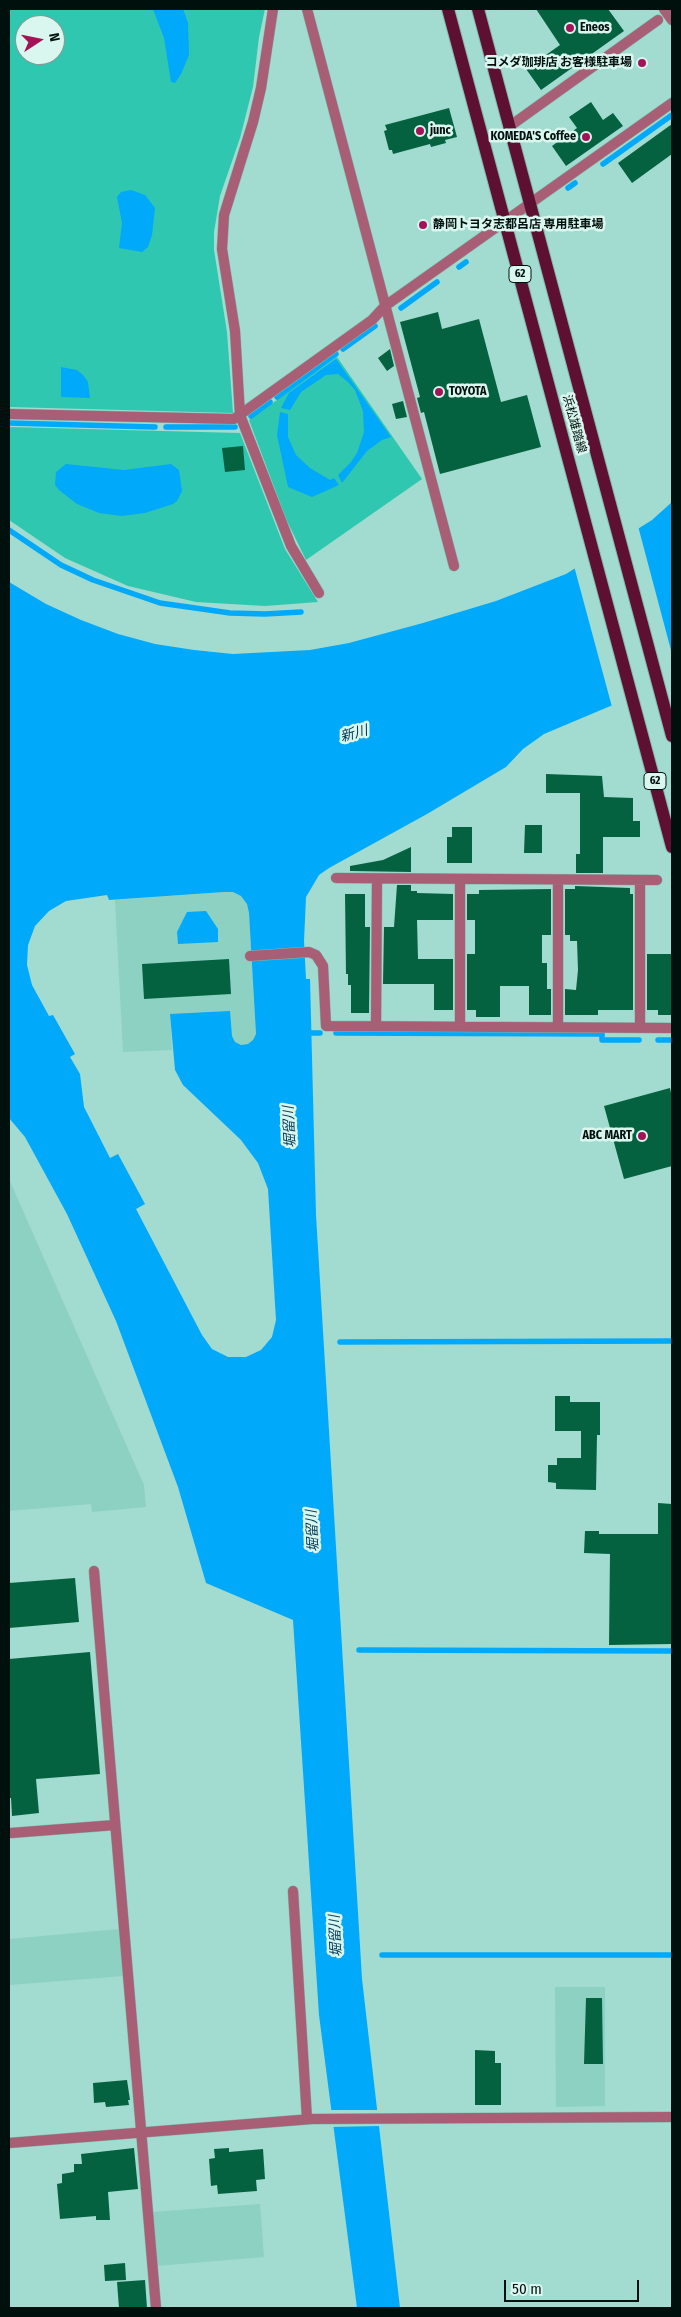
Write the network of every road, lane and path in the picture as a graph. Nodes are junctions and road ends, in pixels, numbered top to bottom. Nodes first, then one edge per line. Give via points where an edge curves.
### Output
1 (273, 9) edge
2 (307, 9) edge
3 (448, 9) edge
4 (478, 9) edge
5 (664, 9) edge
6 (658, 20) dead end
7 (672, 20) edge
8 (672, 103) edge
9 (510, 126) junction
10 (531, 203) junction
11 (506, 221) junction
12 (385, 306) junction
13 (9, 414) edge
14 (240, 415) junction
15 (454, 566) dead end
16 (319, 592) dead end
17 (672, 736) edge
18 (672, 847) edge
19 (336, 878) dead end
20 (377, 879) junction
21 (460, 879) junction
22 (558, 880) junction
23 (640, 880) junction
24 (657, 880) dead end
25 (250, 956) dead end
26 (376, 1026) junction
27 (460, 1027) junction
28 (558, 1027) junction
29 (640, 1028) junction
30 (672, 1028) edge
31 (94, 1570) dead end
32 (115, 1825) junction
33 (11, 1833) dead end
34 (293, 1891) dead end
35 (672, 2117) edge
36 (308, 2119) junction
37 (142, 2133) junction
38 (9, 2143) edge
39 (156, 2308) edge

1 - 14 street via 261,88 228,198 222,232 235,331
2 - 12 street
3 - 11 main road, 浜松雄踏線 / 62
4 - 9 main road, 浜松雄踏線 / 62
5 - 7 street
6 - 9 street
8 - 10 street
9 - 10 main road, 浜松雄踏線 / 62
10 - 11 street
10 - 17 main road, 浜松雄踏線 / 62
11 - 12 street
11 - 18 main road, 浜松雄踏線 / 62
12 - 14 street via 372,320
12 - 15 street
13 - 14 street via 234,419
14 - 16 street via 291,546
19 - 20 street
20 - 21 street
20 - 26 street
21 - 22 street
21 - 27 street
22 - 23 street
22 - 28 street
23 - 24 street
23 - 29 street
25 - 26 street via 310,952 321,960 323,966 326,1026
26 - 27 street
27 - 28 street
28 - 29 street
29 - 30 street
31 - 32 street
32 - 33 street
32 - 37 street
34 - 36 street
35 - 36 street
36 - 37 street
37 - 38 street
37 - 39 street

